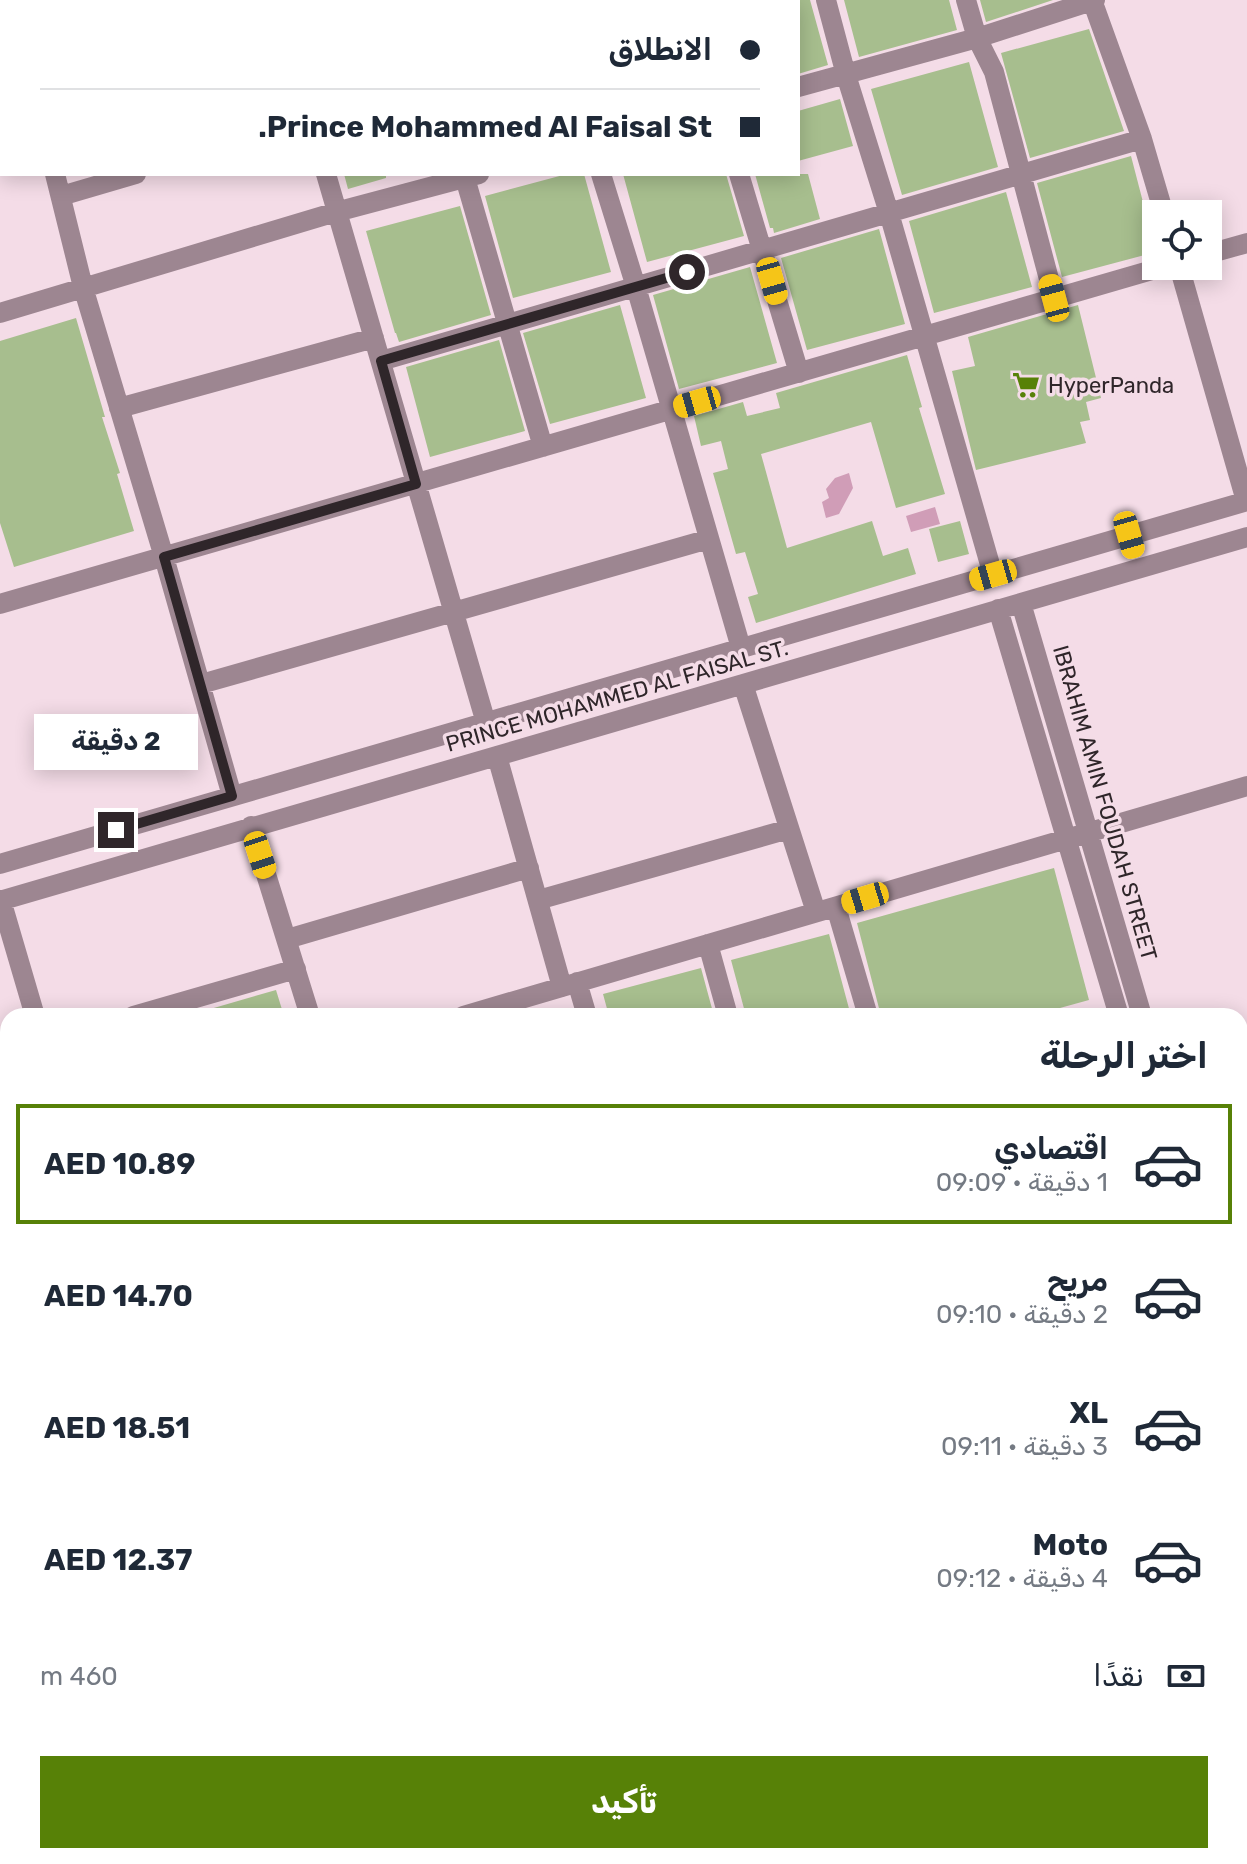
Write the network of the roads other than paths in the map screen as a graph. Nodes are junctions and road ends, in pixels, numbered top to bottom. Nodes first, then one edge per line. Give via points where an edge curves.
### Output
1 (826, 0) edge
2 (966, 0) edge
3 (1093, 0) edge
4 (977, 38) junction
5 (846, 75) junction
6 (800, 86) edge
7 (1142, 139) junction
8 (1021, 175) junction
9 (56, 176) edge
10 (129, 176) edge
11 (327, 176) edge
12 (472, 176) edge
13 (602, 176) edge
14 (740, 176) edge
15 (61, 196) junction
16 (1160, 200) edge
17 (336, 212) junction
18 (889, 213) junction
19 (1247, 243) edge
20 (763, 250) junction
21 (1222, 250) edge
22 (1142, 273) edge
23 (1183, 280) edge
24 (83, 287) junction
25 (636, 287) junction
26 (1054, 298) junction
27 (0, 313) edge
28 (507, 324) junction
29 (925, 336) junction
30 (374, 338) junction
31 (381, 361) junction
32 (799, 373) junction
33 (119, 408) junction
34 (671, 410) junction
35 (543, 447) junction
36 (416, 484) junction
37 (1247, 501) edge
38 (1129, 535) junction
39 (1247, 537) edge
40 (709, 539) junction
41 (164, 557) junction
42 (1139, 568) junction
43 (993, 575) junction
44 (1, 601) edge
45 (1021, 603) junction
46 (998, 609) junction
47 (453, 612) junction
48 (741, 648) junction
49 (201, 684) junction
50 (743, 684) junction
51 (486, 723) junction
52 (382, 753) junction
53 (497, 756) junction
54 (1067, 759) junction
55 (1045, 766) junction
56 (391, 786) junction
57 (1247, 786) edge
58 (232, 796) junction
59 (251, 826) junction
60 (789, 829) junction
61 (1088, 832) junction
62 (1067, 839) junction
63 (0, 864) edge
64 (529, 868) junction
65 (0, 900) edge
66 (538, 900) junction
67 (826, 909) junction
68 (287, 939) junction
69 (708, 944) junction
70 (296, 969) junction
71 (570, 984) junction
72 (33, 1008) edge
73 (161, 1008) edge
74 (308, 1008) edge
75 (490, 1008) edge
76 (583, 1008) edge
77 (726, 1008) edge
78 (865, 1008) edge
79 (1117, 1008) edge
80 (1140, 1008) edge

1 - 5 street
2 - 4 street
3 - 4 street
3 - 7 street
4 - 5 street
4 - 8 street via 994,72
5 - 6 street
5 - 18 street
7 - 8 street
7 - 16 street
8 - 18 street
8 - 26 street
9 - 15 street
10 - 15 street
11 - 17 street
12 - 17 street
12 - 28 street
13 - 25 street
14 - 20 street
15 - 24 street
17 - 24 street
17 - 30 street
18 - 20 street
18 - 29 street
19 - 21 street
20 - 25 street
20 - 32 street
22 - 26 street
23 - 37 street
24 - 27 street
24 - 33 street
25 - 28 street
25 - 34 street
26 - 29 street
28 - 31 street
28 - 35 street
29 - 32 street
29 - 43 street
30 - 31 street
30 - 33 street
31 - 36 street
32 - 34 street
33 - 41 street
34 - 35 street
34 - 40 street
35 - 36 street
36 - 41 street
36 - 47 street
37 - 38 street, PRINCE MOHAMMED AL FAISAL ST.
38 - 42 street
38 - 43 street, PRINCE MOHAMMED AL FAISAL ST.
39 - 42 street, PRINCE MOHAMMED AL FAISAL ST.
40 - 47 street
40 - 48 street
41 - 44 street
41 - 49 street
42 - 45 street, PRINCE MOHAMMED AL FAISAL ST.
43 - 48 street, PRINCE MOHAMMED AL FAISAL ST.
45 - 46 street, PRINCE MOHAMMED AL FAISAL ST.
45 - 54 street, IBRAHIM AMIN FOUDAH STREET
46 - 50 street, PRINCE MOHAMMED AL FAISAL ST.
46 - 55 street, IBRAHIM AMIN FOUDAH STREET
47 - 49 street
47 - 51 street
48 - 51 street, PRINCE MOHAMMED AL FAISAL ST.
49 - 58 street
50 - 53 street, PRINCE MOHAMMED AL FAISAL ST.
50 - 60 street
51 - 52 street, PRINCE MOHAMMED AL FAISAL ST.
52 - 56 street
52 - 58 street, PRINCE MOHAMMED AL FAISAL ST.
53 - 56 street, PRINCE MOHAMMED AL FAISAL ST.
53 - 64 street
54 - 55 street
54 - 61 street, IBRAHIM AMIN FOUDAH STREET
55 - 62 street, IBRAHIM AMIN FOUDAH STREET
56 - 59 street, PRINCE MOHAMMED AL FAISAL ST.
57 - 61 street
58 - 63 street, PRINCE MOHAMMED AL FAISAL ST.
59 - 65 street, PRINCE MOHAMMED AL FAISAL ST.
59 - 68 street
60 - 66 street
60 - 67 street
61 - 62 street
61 - 80 street, IBRAHIM AMIN FOUDAH STREET
62 - 67 street
62 - 79 street, IBRAHIM AMIN FOUDAH STREET
64 - 66 street
64 - 68 street
65 - 72 street
66 - 71 street
67 - 69 street
67 - 78 street
68 - 70 street
69 - 71 street
69 - 77 street
70 - 73 street
70 - 74 street
71 - 75 street
71 - 76 street

